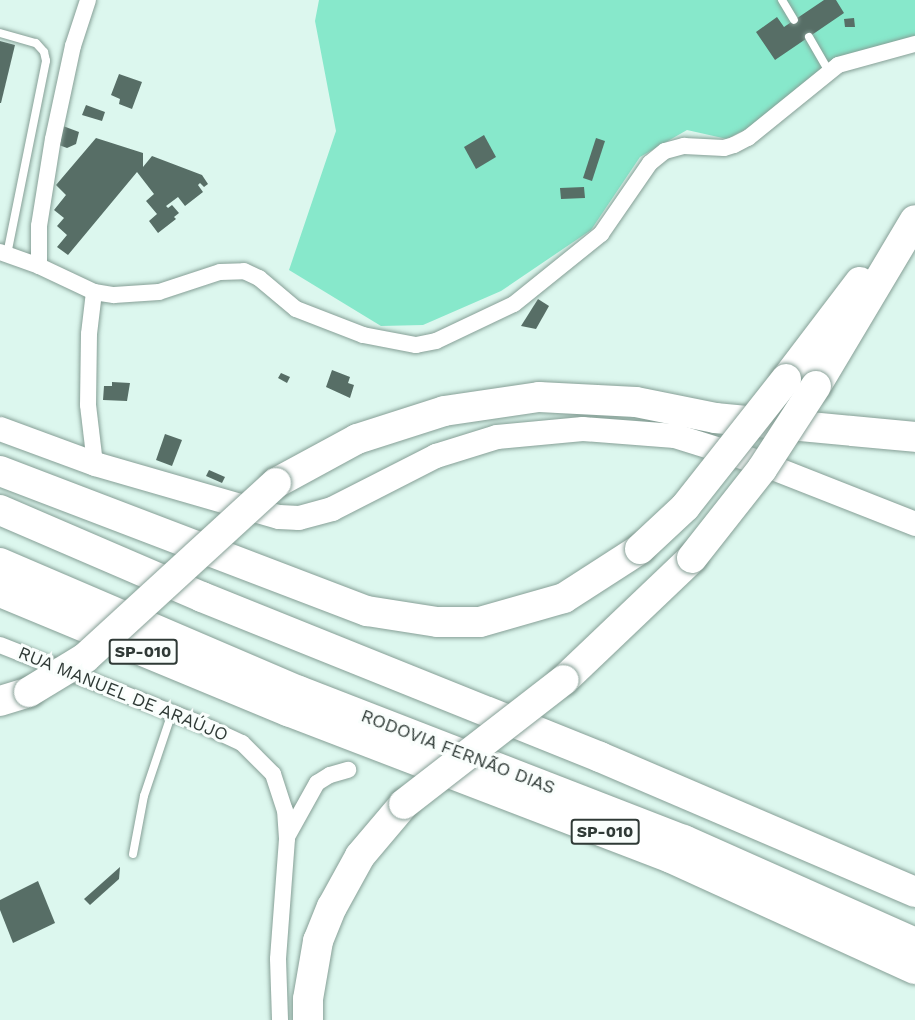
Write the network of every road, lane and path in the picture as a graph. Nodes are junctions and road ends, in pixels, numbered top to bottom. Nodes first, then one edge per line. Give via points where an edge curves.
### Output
1 (88, 0) edge
2 (782, 0) edge
3 (794, 20) dead end
4 (0, 33) edge
5 (809, 37) dead end
6 (915, 44) edge
7 (829, 71) junction
8 (915, 220) edge
9 (3, 253) edge
10 (892, 255) junction
11 (39, 266) junction
12 (94, 292) junction
13 (0, 429) edge
14 (915, 437) edge
15 (95, 464) junction
16 (0, 471) edge
17 (0, 510) edge
18 (915, 524) edge
19 (0, 563) edge
20 (0, 592) edge
21 (0, 645) edge
22 (0, 700) edge
23 (172, 713) junction
24 (348, 770) dead end
25 (287, 838) junction
26 (133, 854) dead end
27 (915, 892) edge
28 (915, 943) edge
29 (915, 969) edge
30 (280, 1020) edge
31 (308, 1020) edge

1 - 11 street via 73,46 53,139 39,226
2 - 3 lane
4 - 9 lane via 36,43 46,61
5 - 7 lane
6 - 7 street via 838,65
7 - 12 street via 748,138 734,145 684,146 665,152 650,163 601,234 514,304 436,340 416,345 363,335 296,309 259,278 244,272 220,272 159,292
8 - 10 highway
9 - 11 street
10 - 16 highway, bridge via 866,274 685,507 640,549 564,598 480,622 437,622 367,611
10 - 31 highway, bridge via 879,285 762,469 692,558 564,680 404,804 360,855 318,941
11 - 12 street
12 - 15 street via 88,405
13 - 15 street
14 - 22 highway, bridge via 715,418 636,402 539,397 444,411 368,436 276,483 85,658 29,692
15 - 18 street via 279,517 299,518 332,509 446,453 497,437 583,429 675,436 758,462
17 - 27 highway via 202,597 600,757
19 - 28 highway, RODOVIA FERNÃO DIAS / SP-010 via 299,691 684,840
20 - 29 highway, RODOVIA FERNÃO DIAS / SP-010 via 288,711 671,858
21 - 23 street, RUA MANUEL DE ARAÚJO
23 - 25 street, RUA MANUEL DE ARAÚJO via 251,750 273,774 280,791
23 - 26 lane via 144,796
24 - 25 street via 317,783
25 - 30 street, RUA MANUEL DE ARAÚJO via 278,959

